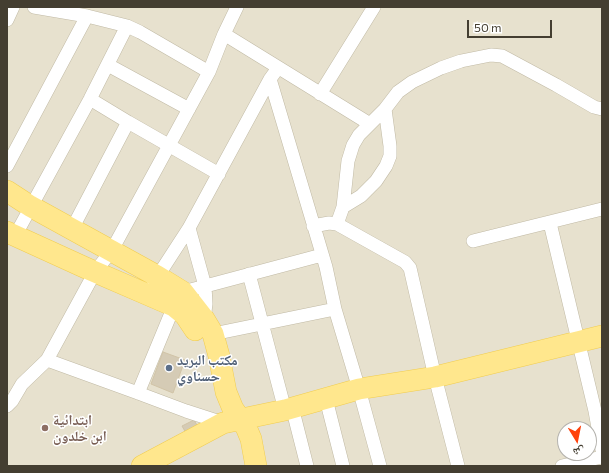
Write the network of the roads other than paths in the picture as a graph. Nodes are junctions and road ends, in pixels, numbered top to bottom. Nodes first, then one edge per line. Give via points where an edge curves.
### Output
1 (13, 7) edge
2 (34, 7) edge
3 (237, 7) edge
4 (374, 7) edge
5 (87, 16) junction
6 (7, 20) edge
7 (126, 26) junction
8 (224, 34) junction
9 (108, 65) junction
10 (278, 68) junction
11 (210, 72) junction
12 (270, 79) junction
13 (320, 94) junction
14 (90, 98) junction
15 (189, 109) junction
16 (386, 109) junction
17 (602, 109) edge
18 (128, 122) junction
19 (370, 124) junction
20 (169, 144) junction
21 (7, 166) edge
22 (218, 174) junction
23 (7, 191) edge
24 (30, 206) junction
25 (343, 207) junction
26 (602, 209) edge
27 (550, 223) junction
28 (336, 224) junction
29 (313, 226) junction
30 (189, 228) junction
31 (72, 229) junction
32 (11, 234) edge
33 (473, 241) dead end
34 (112, 250) junction
35 (322, 255) junction
36 (95, 272) junction
37 (249, 274) junction
38 (158, 276) junction
39 (205, 286) junction
40 (147, 294) junction
41 (178, 299) junction
42 (335, 308) junction
43 (262, 324) junction
44 (209, 327) junction
45 (602, 336) edge
46 (578, 342) junction
47 (47, 360) junction
48 (435, 377) junction
49 (359, 389) junction
50 (138, 393) junction
51 (326, 399) junction
52 (7, 406) edge
53 (289, 408) junction
54 (232, 421) junction
55 (602, 450) edge
56 (602, 457) edge
57 (255, 460) edge
58 (602, 462) edge
59 (142, 466) edge
60 (307, 466) edge
61 (343, 466) edge
62 (380, 466) edge
63 (458, 466) edge
64 (562, 466) edge
65 (602, 466) edge

1 - 6 street
2 - 5 street
3 - 8 street
4 - 13 street
5 - 7 street
5 - 21 street
7 - 9 street
7 - 11 street
8 - 10 street
8 - 11 street
9 - 14 street
9 - 15 street
10 - 12 street
10 - 13 street
11 - 15 street
12 - 22 street
12 - 29 street
13 - 19 street
14 - 18 street
14 - 24 street
15 - 20 street
16 - 17 street via 398,92 441,68 461,61 502,56
16 - 19 street
16 - 25 street via 390,146 386,166 361,196
18 - 20 street
18 - 31 street
19 - 25 street via 359,134 353,145 348,161
20 - 22 street
20 - 34 street
22 - 30 street
23 - 24 main road
24 - 31 main road
24 - 32 street
25 - 28 street
26 - 27 street
27 - 33 street
27 - 46 street
28 - 29 street
28 - 48 street via 405,262 410,268
29 - 35 street
30 - 38 street
30 - 39 street
31 - 34 main road
32 - 36 main road
34 - 36 street
34 - 38 main road
35 - 37 street
35 - 42 street
36 - 40 main road
36 - 47 street
37 - 39 street
37 - 43 street
38 - 40 street
38 - 41 main road
39 - 41 street
39 - 44 street
40 - 41 main road
41 - 44 main road
41 - 50 street
41 - 54 main road via 201,343
42 - 43 street
42 - 49 street
43 - 44 street
43 - 53 street
44 - 54 main road via 233,409
45 - 46 main road
46 - 48 main road
46 - 55 street
47 - 50 street
47 - 52 street via 22,384
48 - 49 main road
48 - 63 street
49 - 51 main road
49 - 62 street
50 - 54 street via 186,411
51 - 53 main road
51 - 61 street
53 - 54 main road
53 - 60 street
54 - 57 main road via 250,439
54 - 59 main road
56 - 64 street
58 - 65 street

